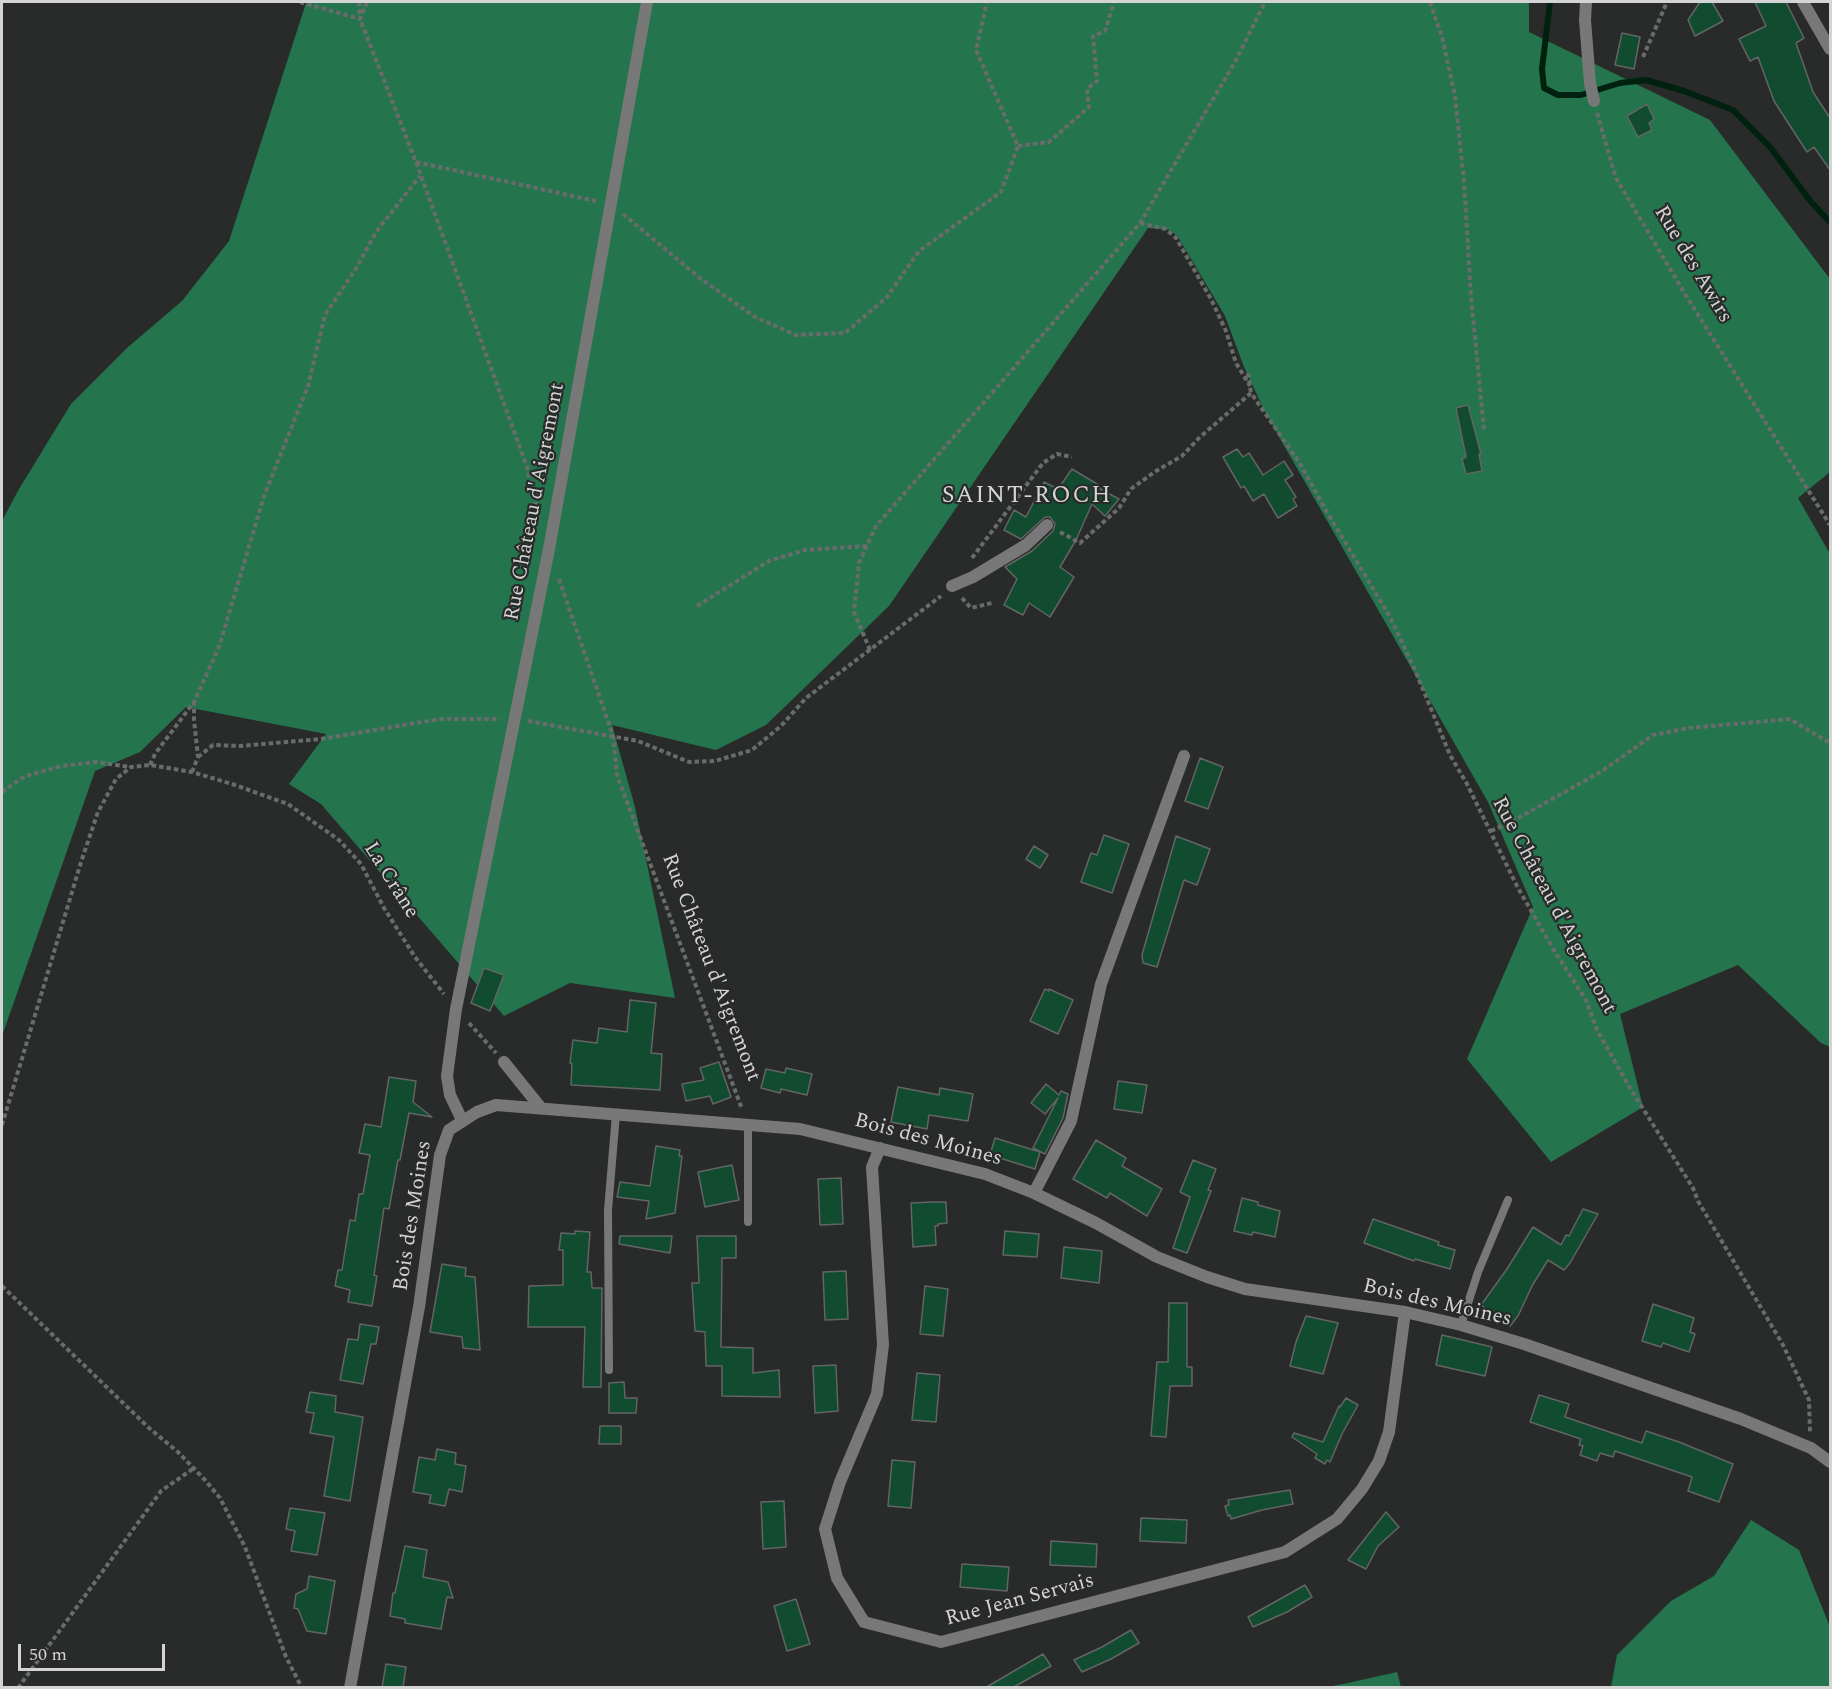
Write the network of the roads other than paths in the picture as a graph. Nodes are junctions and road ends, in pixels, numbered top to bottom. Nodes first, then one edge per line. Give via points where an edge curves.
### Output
1 (647, 2) edge
2 (1586, 2) edge
3 (1803, 2) edge
4 (1830, 49) edge
5 (1594, 101) road end
6 (1047, 525) dead end
7 (952, 586) road end
8 (1184, 756) dead end
9 (504, 1062) road end
10 (541, 1108) junction
11 (616, 1114) junction
12 (462, 1120) junction
13 (748, 1124) junction
14 (880, 1148) junction
15 (1034, 1192) junction
16 (1508, 1200) dead end
17 (748, 1222) dead end
18 (1405, 1312) junction
19 (1461, 1325) junction
20 (609, 1370) dead end
21 (1830, 1462) edge
22 (350, 1688) edge

1 - 12 street, Rue Château d'Aigremont via 549,549 456,1009 447,1076 450,1095
2 - 5 street
3 - 4 street
6 - 7 street via 1026,545 973,578
8 - 15 street via 1101,984 1071,1121
9 - 10 street
10 - 11 street, Bois des Moines
10 - 12 street, Bois des Moines via 496,1105
11 - 13 street, Bois des Moines
11 - 20 lane via 608,1210
12 - 22 street, Bois des Moines via 449,1130 441,1155 419,1307
13 - 14 street, Bois des Moines via 800,1129
13 - 17 lane
14 - 15 street, Bois des Moines via 985,1174
14 - 18 street, Rue Jean Servais via 872,1167 883,1345 876,1394 825,1529 837,1578 864,1622 941,1642 1285,1552 1336,1519 1362,1489 1379,1461 1389,1432
15 - 18 street, Bois des Moines via 1157,1257 1207,1277 1245,1289
16 - 19 lane
18 - 19 street, Bois des Moines
19 - 21 street, Bois des Moines via 1741,1419 1811,1448

